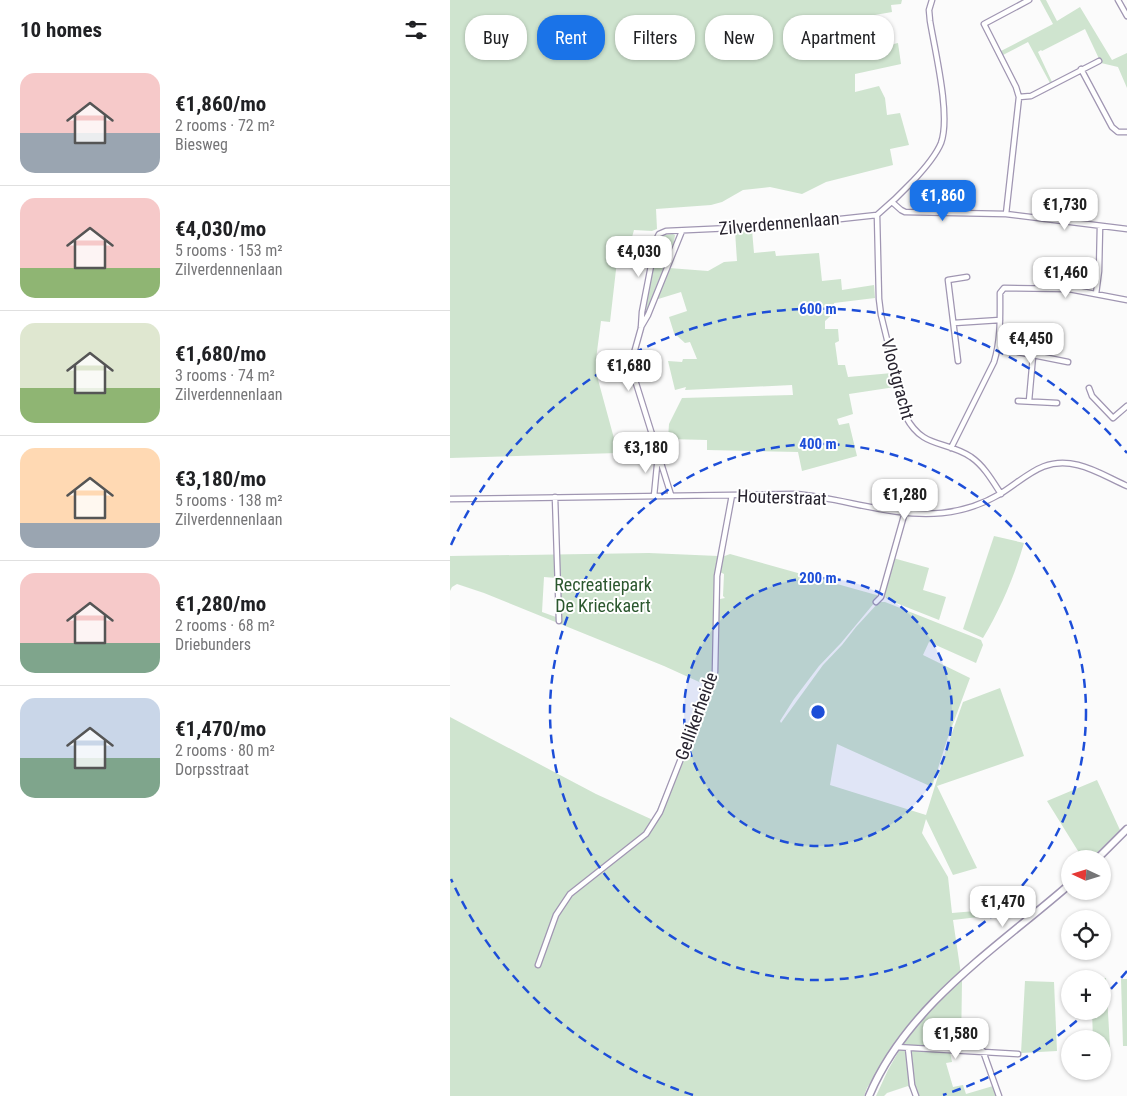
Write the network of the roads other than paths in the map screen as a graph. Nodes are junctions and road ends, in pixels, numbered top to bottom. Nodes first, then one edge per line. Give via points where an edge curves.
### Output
1 (932, 0) edge
2 (1029, 0) edge
3 (1118, 0) edge
4 (1127, 16) edge
5 (1099, 61) dead end
6 (1081, 69) junction
7 (1019, 97) junction
8 (1127, 132) edge
9 (892, 202) junction
10 (1006, 214) junction
11 (877, 215) junction
12 (1100, 226) junction
13 (1127, 229) edge
14 (682, 231) junction
15 (967, 277) dead end
16 (1096, 294) junction
17 (1127, 300) edge
18 (1000, 320) junction
19 (954, 323) junction
20 (641, 328) junction
21 (998, 348) junction
22 (1033, 356) junction
23 (958, 361) dead end
24 (1068, 362) dead end
25 (1089, 388) dead end
26 (1018, 401) dead end
27 (1029, 401) junction
28 (1057, 403) dead end
29 (1127, 406) edge
30 (951, 448) junction
31 (658, 454) junction
32 (1127, 486) edge
33 (1001, 494) junction
34 (671, 495) junction
35 (732, 495) junction
36 (654, 496) junction
37 (555, 497) junction
38 (450, 499) edge
39 (904, 512) junction
40 (876, 602) dead end
41 (559, 621) dead end
42 (1127, 829) edge
43 (1106, 850) edge
44 (1061, 892) edge
45 (538, 965) dead end
46 (896, 1047) junction
47 (908, 1048) junction
48 (983, 1051) junction
49 (1018, 1054) dead end
50 (868, 1096) edge
51 (916, 1096) edge
52 (999, 1096) edge

1 - 9 street via 930,21 945,121 941,142 931,161
2 - 7 street via 984,24
3 - 4 street
5 - 6 street
6 - 7 street via 1031,96
6 - 8 street via 1112,127 1118,132
7 - 10 street
9 - 10 street via 905,212
9 - 11 street
10 - 12 street
11 - 14 street, Zilverdennenlaan via 776,226
11 - 30 street, Vlootgracht via 880,307 906,417 920,436
12 - 13 street
12 - 16 street
14 - 20 street, Zilverdennenlaan
14 - 20 street, Zilverdennenlaan via 666,231 656,240
15 - 19 street via 948,280
16 - 17 street
16 - 18 street via 1061,289 1004,288 1000,293
18 - 19 street
18 - 21 street
19 - 23 street
20 - 31 street, Zilverdennenlaan via 634,353 635,380
21 - 22 street
21 - 30 street
22 - 24 street
22 - 27 street
25 - 29 street via 1092,396 1113,418
26 - 27 street
27 - 28 street
30 - 33 street, Vlootgracht via 963,452 981,466
31 - 34 street, Zilverdennenlaan
31 - 36 street, Zilverdennenlaan
32 - 33 street, Houterstraat via 1078,465 1057,463 1031,472
33 - 39 street, Houterstraat via 964,509 943,513
34 - 35 street, Houterstraat
34 - 36 street, Houterstraat
35 - 39 street, Houterstraat via 810,495
35 - 45 street, Gellikerheide via 718,576 715,672 660,812 646,834 570,894 556,915
36 - 37 street, Houterstraat
37 - 38 street, Houterstraat
37 - 41 street
39 - 40 street via 881,597
42 - 43 street
44 - 46 street via 948,987 915,1021
46 - 47 street
46 - 50 street
47 - 48 street
47 - 51 street
48 - 49 street
48 - 52 street

